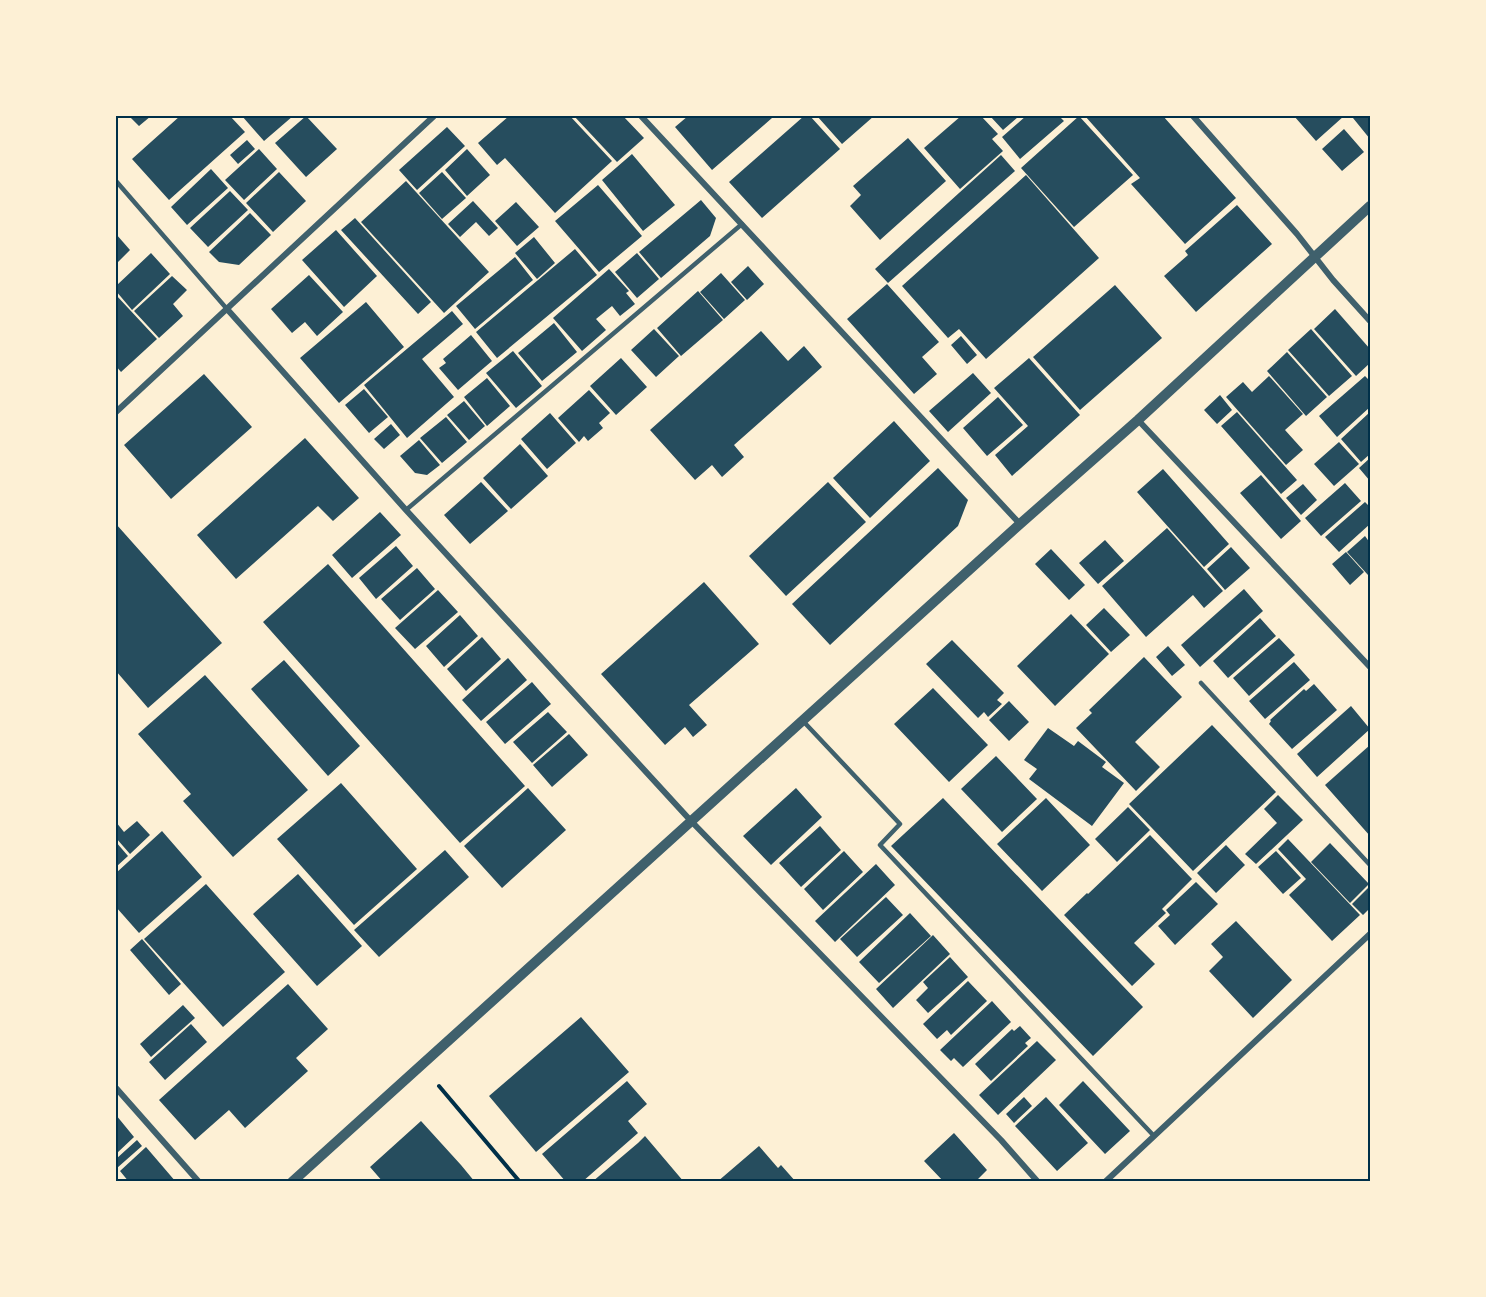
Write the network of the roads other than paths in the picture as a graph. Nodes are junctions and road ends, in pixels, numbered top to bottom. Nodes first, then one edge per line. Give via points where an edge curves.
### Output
1 (434, 116) edge
2 (641, 116) edge
3 (1193, 116) edge
4 (116, 182) edge
5 (1371, 206) edge
6 (742, 224) junction
7 (1315, 256) junction
8 (227, 309) junction
9 (1371, 321) edge
10 (116, 412) edge
11 (1138, 420) junction
12 (406, 510) junction
13 (1020, 524) junction
14 (1371, 667) edge
15 (1201, 683) dead end
16 (802, 720) junction
17 (691, 821) junction
18 (1371, 865) edge
19 (1371, 934) edge
20 (116, 1088) edge
21 (1154, 1136) junction
22 (199, 1182) edge
23 (292, 1182) edge
24 (1038, 1182) edge
25 (1105, 1182) edge

1 - 8 street
2 - 6 street
3 - 7 street
4 - 8 lane
5 - 7 street
6 - 12 lane
6 - 13 street
7 - 9 street
7 - 11 street
8 - 10 street
8 - 12 street
11 - 13 street
11 - 14 street
12 - 17 street
13 - 16 street
15 - 18 lane
16 - 17 street
16 - 21 lane via 900,824 880,845
17 - 23 street
17 - 24 street
19 - 21 street
20 - 22 street
21 - 25 street

